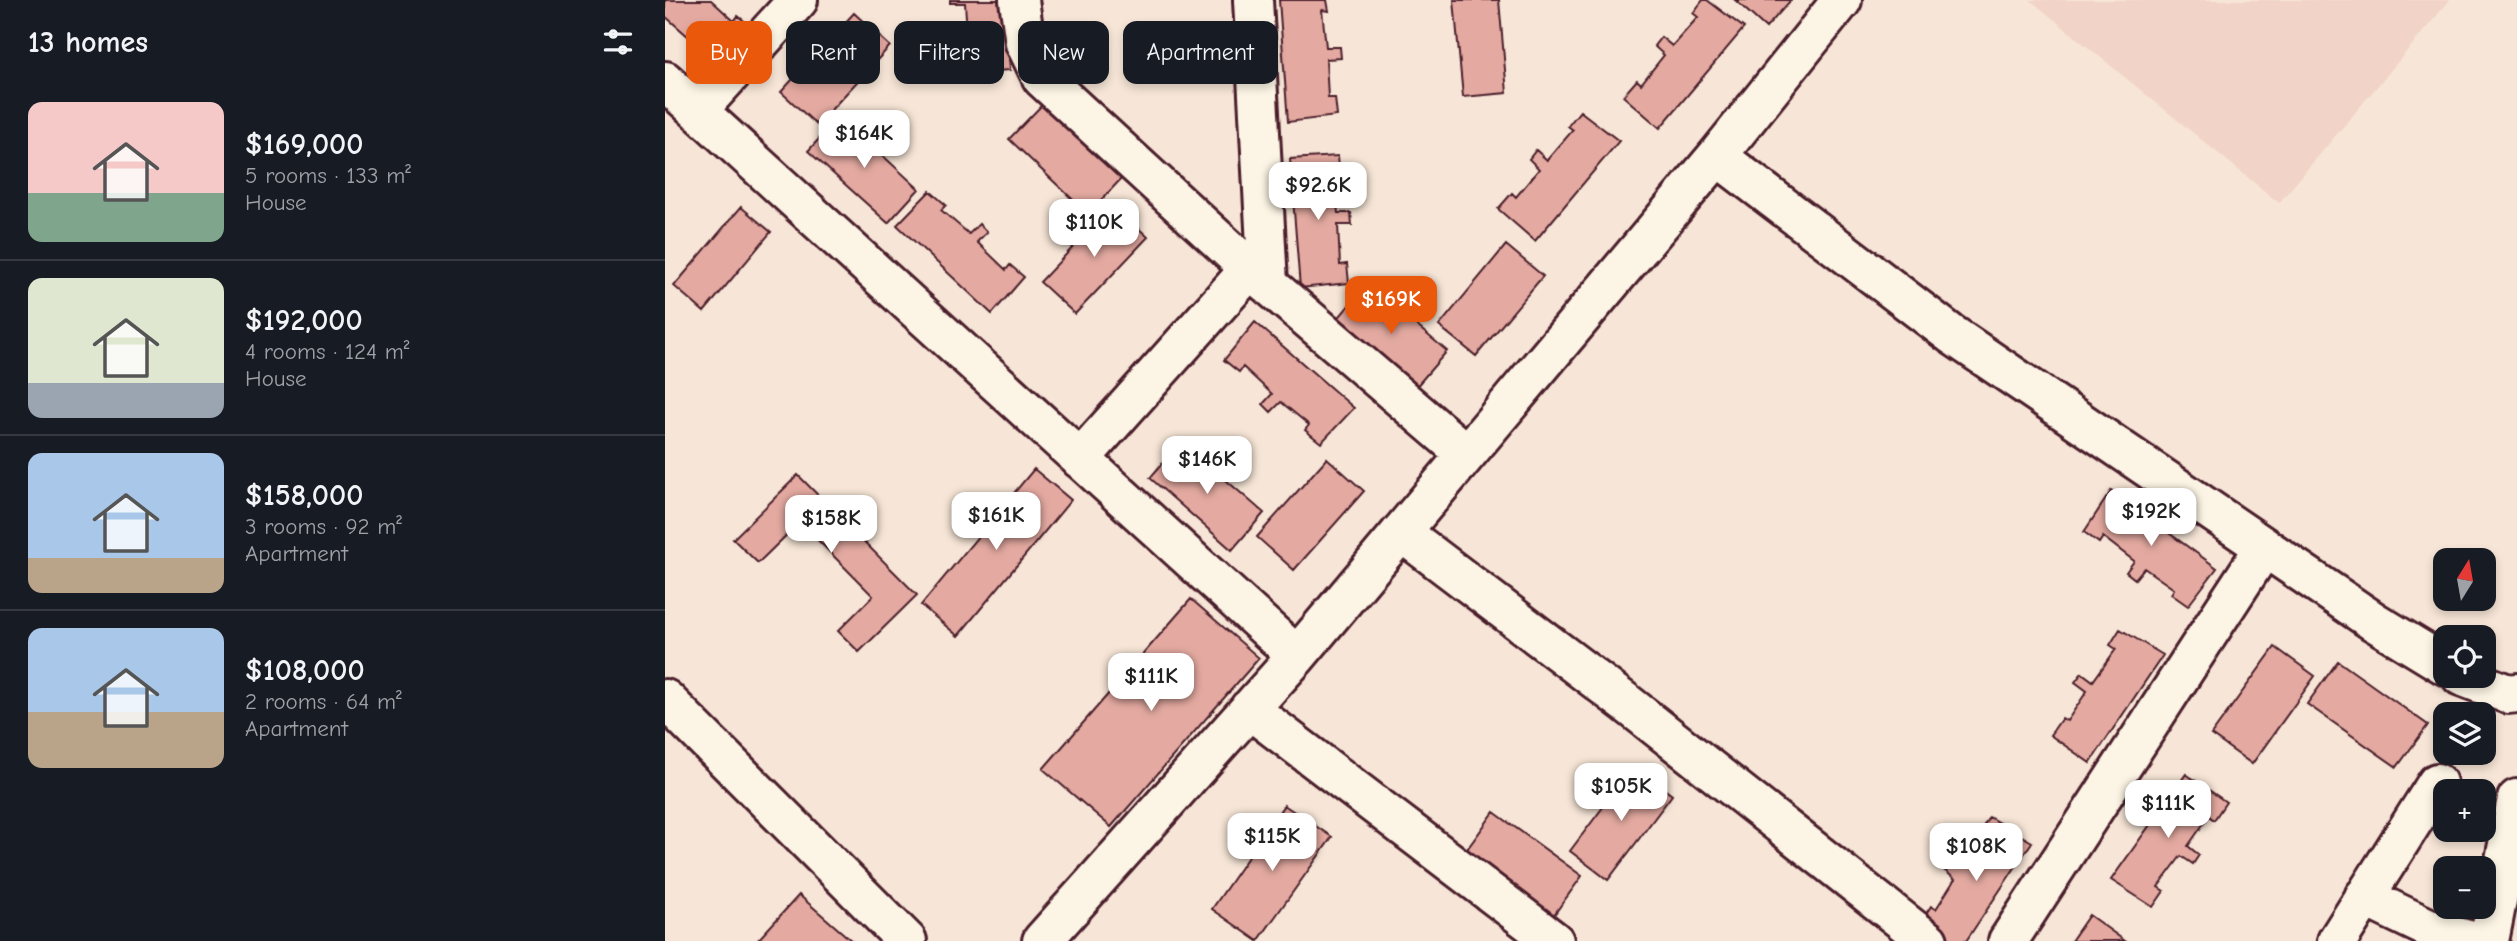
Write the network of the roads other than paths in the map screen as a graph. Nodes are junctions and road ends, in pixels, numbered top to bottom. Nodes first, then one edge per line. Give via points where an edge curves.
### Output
1 (798, 0) edge
2 (1019, 0) edge
3 (1253, 0) edge
4 (1842, 0) edge
5 (665, 80) edge
6 (699, 109) junction
7 (1717, 156) junction
8 (1259, 276) junction
9 (1466, 454) junction
10 (1080, 459) junction
11 (1401, 532) junction
12 (2264, 548) junction
13 (1297, 656) junction
14 (2433, 657) edge
15 (2492, 688) edge
16 (2517, 693) edge
17 (665, 699) edge
18 (1249, 709) junction
19 (2433, 789) edge
20 (2517, 799) edge
21 (2364, 897) junction
22 (907, 941) edge
23 (1042, 941) edge
24 (1554, 941) edge
25 (1929, 941) edge
26 (2008, 941) edge
27 (2337, 941) edge
28 (2472, 941) edge
29 (2489, 941) edge

1 - 6 street
2 - 8 street via 1025,43 1042,78
3 - 8 street
4 - 7 street
5 - 6 street
6 - 10 street
7 - 9 street
7 - 12 street via 1951,334
8 - 9 street
8 - 10 street
9 - 11 street
10 - 13 street
11 - 13 street
11 - 25 street
12 - 14 street
12 - 26 street
13 - 18 street
15 - 16 street
17 - 22 street
18 - 23 street
18 - 24 street
19 - 21 street
20 - 29 street
21 - 27 street
21 - 28 street via 2437,932

